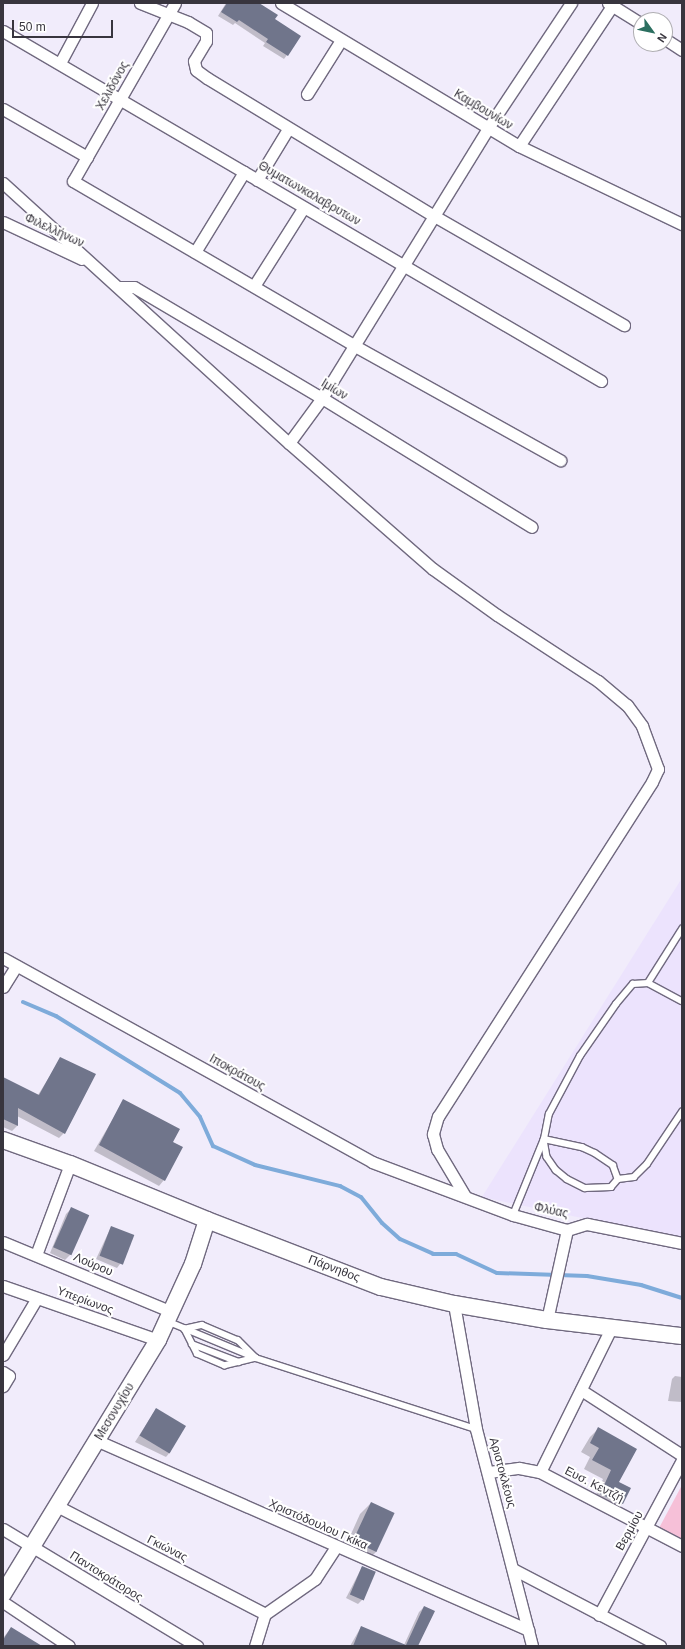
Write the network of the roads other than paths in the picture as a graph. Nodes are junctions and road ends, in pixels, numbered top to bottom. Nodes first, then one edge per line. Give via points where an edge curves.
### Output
1 (92, 3) edge
2 (140, 3) edge
3 (174, 3) edge
4 (281, 3) edge
5 (570, 3) edge
6 (610, 4) edge
7 (156, 6) edge
8 (168, 14) junction
9 (633, 19) edge
10 (3, 31) edge
11 (341, 40) junction
12 (673, 45) edge
13 (682, 50) edge
14 (60, 63) junction
15 (307, 94) dead end
16 (121, 98) junction
17 (3, 109) edge
18 (488, 128) junction
19 (288, 130) junction
20 (519, 146) junction
21 (87, 157) junction
22 (244, 172) junction
23 (257, 180) junction
24 (3, 183) edge
25 (304, 207) junction
26 (436, 217) junction
27 (3, 222) edge
28 (682, 224) edge
29 (195, 252) junction
30 (94, 264) junction
31 (406, 265) junction
32 (254, 286) junction
33 (119, 287) junction
34 (624, 325) dead end
35 (355, 346) junction
36 (601, 381) dead end
37 (322, 398) junction
38 (289, 443) junction
39 (560, 460) dead end
40 (532, 527) dead end
41 (682, 929) edge
42 (3, 958) edge
43 (16, 966) junction
44 (648, 983) junction
45 (3, 987) edge
46 (682, 1000) edge
47 (682, 1112) edge
48 (544, 1139) junction
49 (3, 1140) edge
50 (70, 1164) junction
51 (618, 1179) junction
52 (465, 1196) junction
53 (512, 1215) junction
54 (207, 1220) junction
55 (567, 1230) junction
56 (3, 1242) edge
57 (682, 1243) edge
58 (36, 1255) junction
59 (3, 1286) edge
60 (37, 1298) junction
61 (454, 1304) junction
62 (170, 1317) junction
63 (547, 1320) junction
64 (612, 1326) junction
65 (184, 1329) junction
66 (682, 1336) edge
67 (158, 1340) junction
68 (192, 1344) junction
69 (3, 1355) edge
70 (256, 1358) junction
71 (239, 1362) junction
72 (3, 1372) edge
73 (3, 1386) edge
74 (581, 1390) junction
75 (476, 1429) junction
76 (98, 1441) junction
77 (682, 1455) edge
78 (682, 1460) edge
79 (489, 1472) junction
80 (540, 1472) junction
81 (57, 1506) junction
82 (647, 1527) junction
83 (3, 1529) edge
84 (31, 1546) junction
85 (682, 1546) edge
86 (336, 1547) junction
87 (513, 1569) junction
88 (3, 1594) edge
89 (3, 1602) edge
90 (265, 1614) junction
91 (599, 1615) junction
92 (528, 1630) junction
93 (69, 1646) edge
94 (197, 1646) edge
95 (255, 1646) edge
96 (532, 1646) edge
97 (660, 1646) edge

1 - 14 street
2 - 7 street
3 - 8 street, Χελιδόνος
4 - 11 street, Καμβουνίων
5 - 18 street
6 - 9 street
6 - 20 street
7 - 8 street
8 - 16 street, Χελιδόνος
8 - 19 street via 206,33 206,41 194,61 196,70
10 - 14 street, Θυματωνκαλαβρυτων
11 - 15 street
11 - 18 street, Καμβουνίων
12 - 13 street
14 - 16 street, Θυματωνκαλαβρυτων
16 - 21 street, Χελιδόνος
16 - 22 street, Θυματωνκαλαβρυτων
17 - 21 street
18 - 20 street, Καμβουνίων
18 - 26 street
19 - 23 street
19 - 26 street
20 - 28 street, Καμβουνίων
21 - 29 street, Χελιδόνος via 74,181
22 - 23 street, Θυματωνκαλαβρυτων
22 - 29 street
23 - 25 street, Θυματωνκαλαβρυτων
24 - 30 street
25 - 31 street, Θυματωνκαλαβρυτων
25 - 32 street
26 - 31 street
26 - 34 street
27 - 30 street, Φιλελλήνων
29 - 32 street
30 - 33 street
31 - 35 street
31 - 36 street, Θυματωνκαλαβρυτων
32 - 35 street
33 - 37 street, Ιμίων via 134,287
33 - 38 street
35 - 37 street
35 - 39 street
37 - 38 street
37 - 40 street, Ιμίων
38 - 52 street via 433,568 497,615 598,681 627,705 642,726 658,769 440,1110 433,1134 437,1149
41 - 44 lane
42 - 43 street, Ιποκράτους
43 - 45 street
43 - 52 street, Ιποκράτους via 372,1162
44 - 46 lane
44 - 48 lane via 633,984 600,1025 549,1114
47 - 51 lane via 647,1164 634,1177
48 - 51 lane via 582,1146 595,1153 613,1165
48 - 51 lane via 548,1157 556,1170 567,1179 585,1188 598,1190 611,1187
48 - 53 lane
49 - 50 main road, Πάρνηθος
50 - 54 main road, Πάρνηθος
50 - 58 street
52 - 53 street, Φλύας
53 - 55 street, Φλύας
54 - 61 main road, Πάρνηθος via 382,1287
54 - 62 main road, Μεσονυχίου via 193,1264
55 - 57 street, Φλύας via 586,1224
55 - 63 street
56 - 58 street, Λούρου
58 - 62 street, Λούρου
59 - 60 street, Υπερίωνος
60 - 67 street, Υπερίωνος
60 - 69 street
61 - 63 main road, Πάρνηθος
61 - 75 street, Αριστοκλέους
62 - 65 lane
62 - 67 main road, Μεσονυχίου
63 - 64 main road, Πάρνηθος
64 - 66 main road, Πάρνηθος
64 - 74 street
65 - 68 lane
65 - 70 lane
65 - 70 lane via 202,1325 220,1332 238,1340
67 - 76 main road, Μεσονυχίου
68 - 71 lane
68 - 71 lane via 197,1354 225,1366
70 - 71 lane
70 - 75 lane
72 - 73 street via 9,1376
74 - 77 street
74 - 80 street
75 - 79 street, Αριστοκλέους
76 - 81 main road, Μεσονυχίου
76 - 86 street, Χριστόδουλου Γκίκα
78 - 82 street, Βερμίου
79 - 80 street, Ευσ. Κεντζή via 519,1468
79 - 87 street, Αριστοκλέους
80 - 82 street, Ευσ. Κεντζή
81 - 84 main road, Μεσονυχίου
81 - 90 street, Γκιώνας
82 - 85 street, Ευσ. Κεντζή
82 - 91 street, Βερμίου
83 - 84 street, Παντοκράτορος
84 - 88 main road, Μεσονυχίου
84 - 94 street, Παντοκράτορος
86 - 90 street via 315,1579
86 - 92 street, Χριστόδουλου Γκίκα
87 - 91 street
87 - 92 street, Αριστοκλέους
89 - 93 street
90 - 95 street
91 - 97 street
92 - 96 street, Αριστοκλέους

